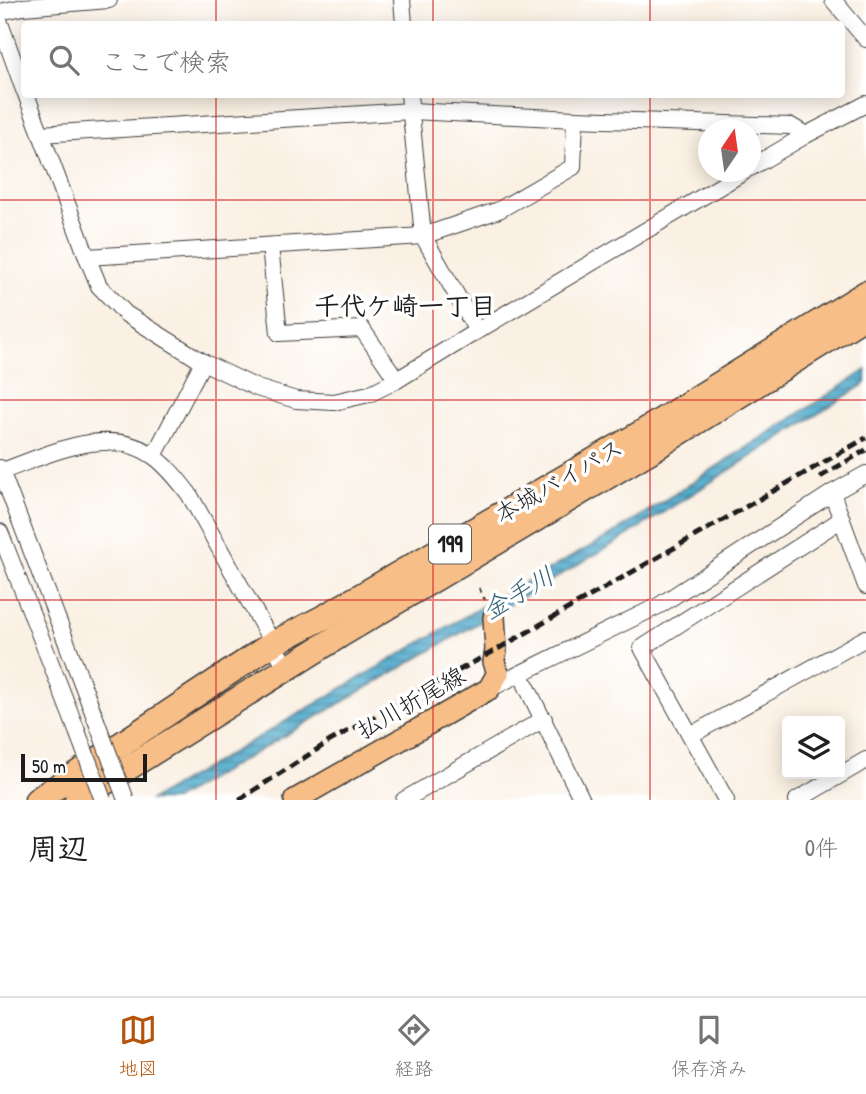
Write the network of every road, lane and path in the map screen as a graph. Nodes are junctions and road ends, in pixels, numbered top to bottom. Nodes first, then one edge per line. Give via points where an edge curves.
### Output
1 (108, 0) edge
2 (402, 0) edge
3 (833, 0) edge
4 (0, 12) edge
5 (404, 21) edge
6 (0, 23) edge
7 (866, 39) edge
8 (21, 81) edge
9 (27, 98) edge
10 (410, 103) edge
11 (866, 104) edge
12 (575, 119) junction
13 (40, 134) junction
14 (807, 135) junction
15 (761, 162) edge
16 (727, 182) edge
17 (423, 236) junction
18 (270, 246) junction
19 (87, 257) junction
20 (866, 293) edge
21 (866, 316) edge
22 (477, 331) junction
23 (203, 362) junction
24 (397, 380) junction
25 (154, 456) junction
26 (0, 470) edge
27 (866, 474) edge
28 (832, 494) junction
29 (842, 519) junction
30 (0, 532) edge
31 (866, 586) edge
32 (494, 617) dead end
33 (866, 638) edge
34 (272, 644) junction
35 (287, 669) junction
36 (526, 685) dead end
37 (489, 689) junction
38 (544, 719) junction
39 (691, 735) junction
40 (866, 760) edge
41 (299, 799) edge
42 (37, 800) edge
43 (77, 800) edge
44 (103, 800) edge
45 (126, 800) edge
46 (404, 800) edge
47 (582, 800) edge
48 (726, 800) edge
49 (797, 800) edge

1 - 4 street
2 - 5 street
3 - 7 street
6 - 8 street
9 - 13 street
10 - 12 street
10 - 13 street
10 - 17 street
11 - 14 street
12 - 14 street via 791,126
12 - 17 street via 573,167 499,210
13 - 19 street
14 - 15 street
16 - 22 street
17 - 18 street
17 - 22 street
18 - 19 street
18 - 24 street via 279,333 362,329
19 - 23 street via 99,286 126,314
20 - 34 highway, 本城バイパス / 199 via 636,436
21 - 35 highway, 本城バイパス / 199
22 - 24 street
23 - 24 street via 257,388 296,400 334,402 369,394
23 - 25 street
25 - 26 street via 134,446 85,443
25 - 34 street via 189,494
26 - 45 street, bridge
27 - 28 street
28 - 29 street
28 - 37 street via 660,605
29 - 31 street
29 - 39 street via 642,648
30 - 44 street, bridge
32 - 37 main road, 払川折尾線 via 498,673
33 - 39 street
34 - 35 street
34 - 42 highway, 本城バイパス / 199
35 - 43 highway, 本城バイパス / 199
36 - 38 street
37 - 41 main road, 払川折尾線
38 - 46 street
38 - 47 street
39 - 48 street
40 - 49 street

